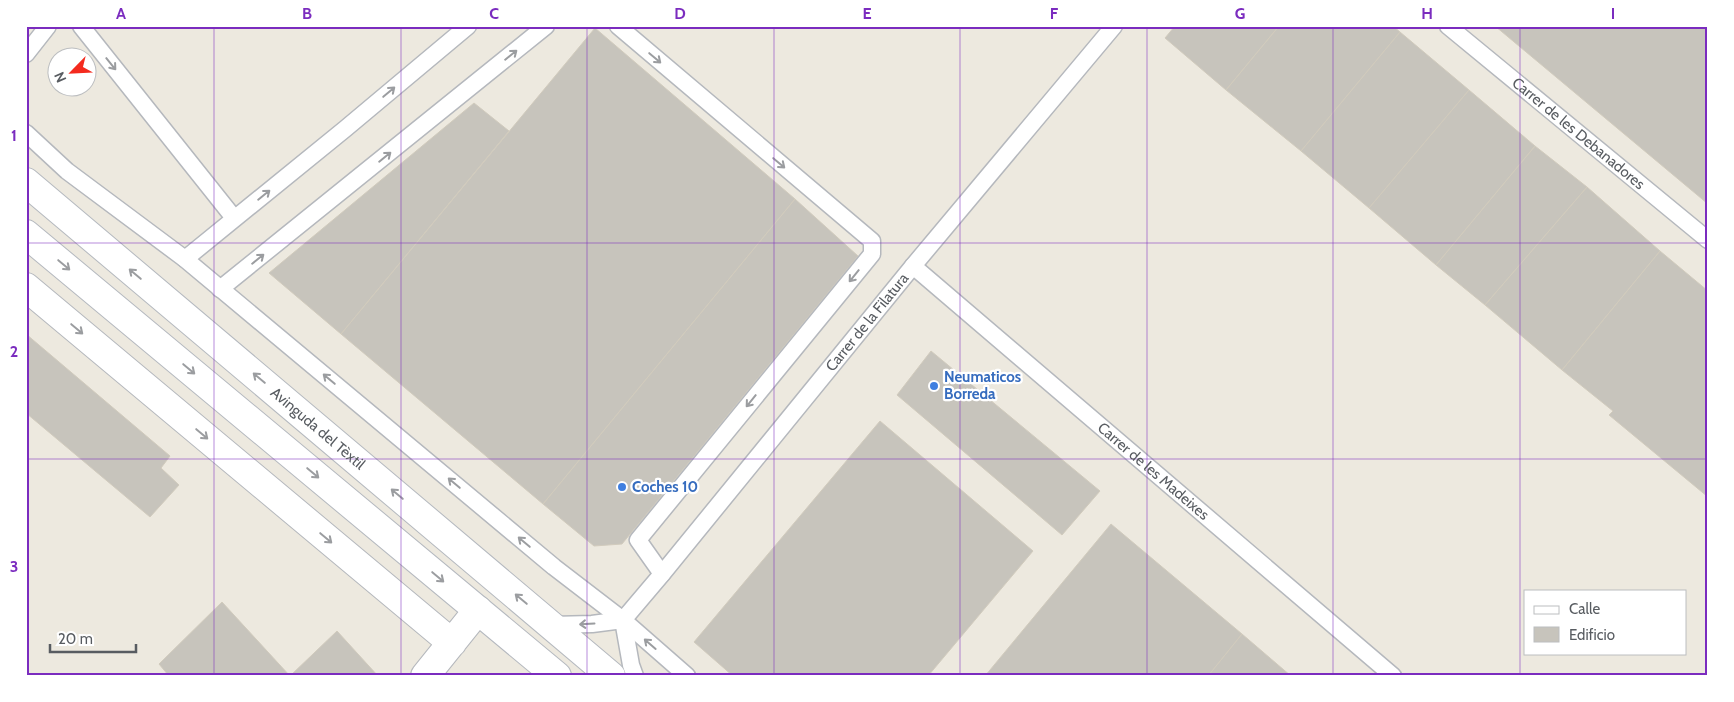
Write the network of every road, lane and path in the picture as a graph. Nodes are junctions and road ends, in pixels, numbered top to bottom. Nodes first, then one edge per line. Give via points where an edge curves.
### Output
1 (48, 26) edge
2 (81, 26) edge
3 (468, 26) edge
4 (546, 26) edge
5 (618, 26) edge
6 (1114, 26) edge
7 (1448, 26) edge
8 (29, 45) edge
9 (26, 133) edge
10 (26, 182) edge
11 (234, 218) junction
12 (26, 234) edge
13 (1708, 240) edge
14 (185, 258) junction
15 (913, 266) junction
16 (26, 287) edge
17 (220, 289) junction
18 (662, 574) junction
19 (478, 610) junction
20 (623, 620) junction
21 (552, 625) junction
22 (452, 643) junction
23 (425, 676) edge
24 (557, 676) edge
25 (611, 676) edge
26 (635, 676) edge
27 (687, 676) edge
28 (1393, 676) edge

1 - 8 lane
2 -> 11 lane
11 -> 3 lane
17 -> 4 lane
5 -> 18 lane via 872,241 872,254 638,540
6 - 15 lane, Carrer de la Filatura
7 - 13 lane, Carrer de les Debanadores
9 - 14 lane via 67,172
21 -> 10 street, Avinguda del Tèxtil
11 - 14 lane
12 -> 19 street
14 - 17 lane
15 - 18 lane, Carrer de la Filatura
15 - 28 lane, Carrer de les Madeixes
16 -> 22 street
20 -> 17 lane via 554,567
18 - 20 lane, Carrer de la Filatura
19 - 22 street
19 - 24 street
20 -> 21 lane
20 - 26 lane
27 -> 20 lane
21 - 25 street, Avinguda del Tèxtil
22 - 23 street

